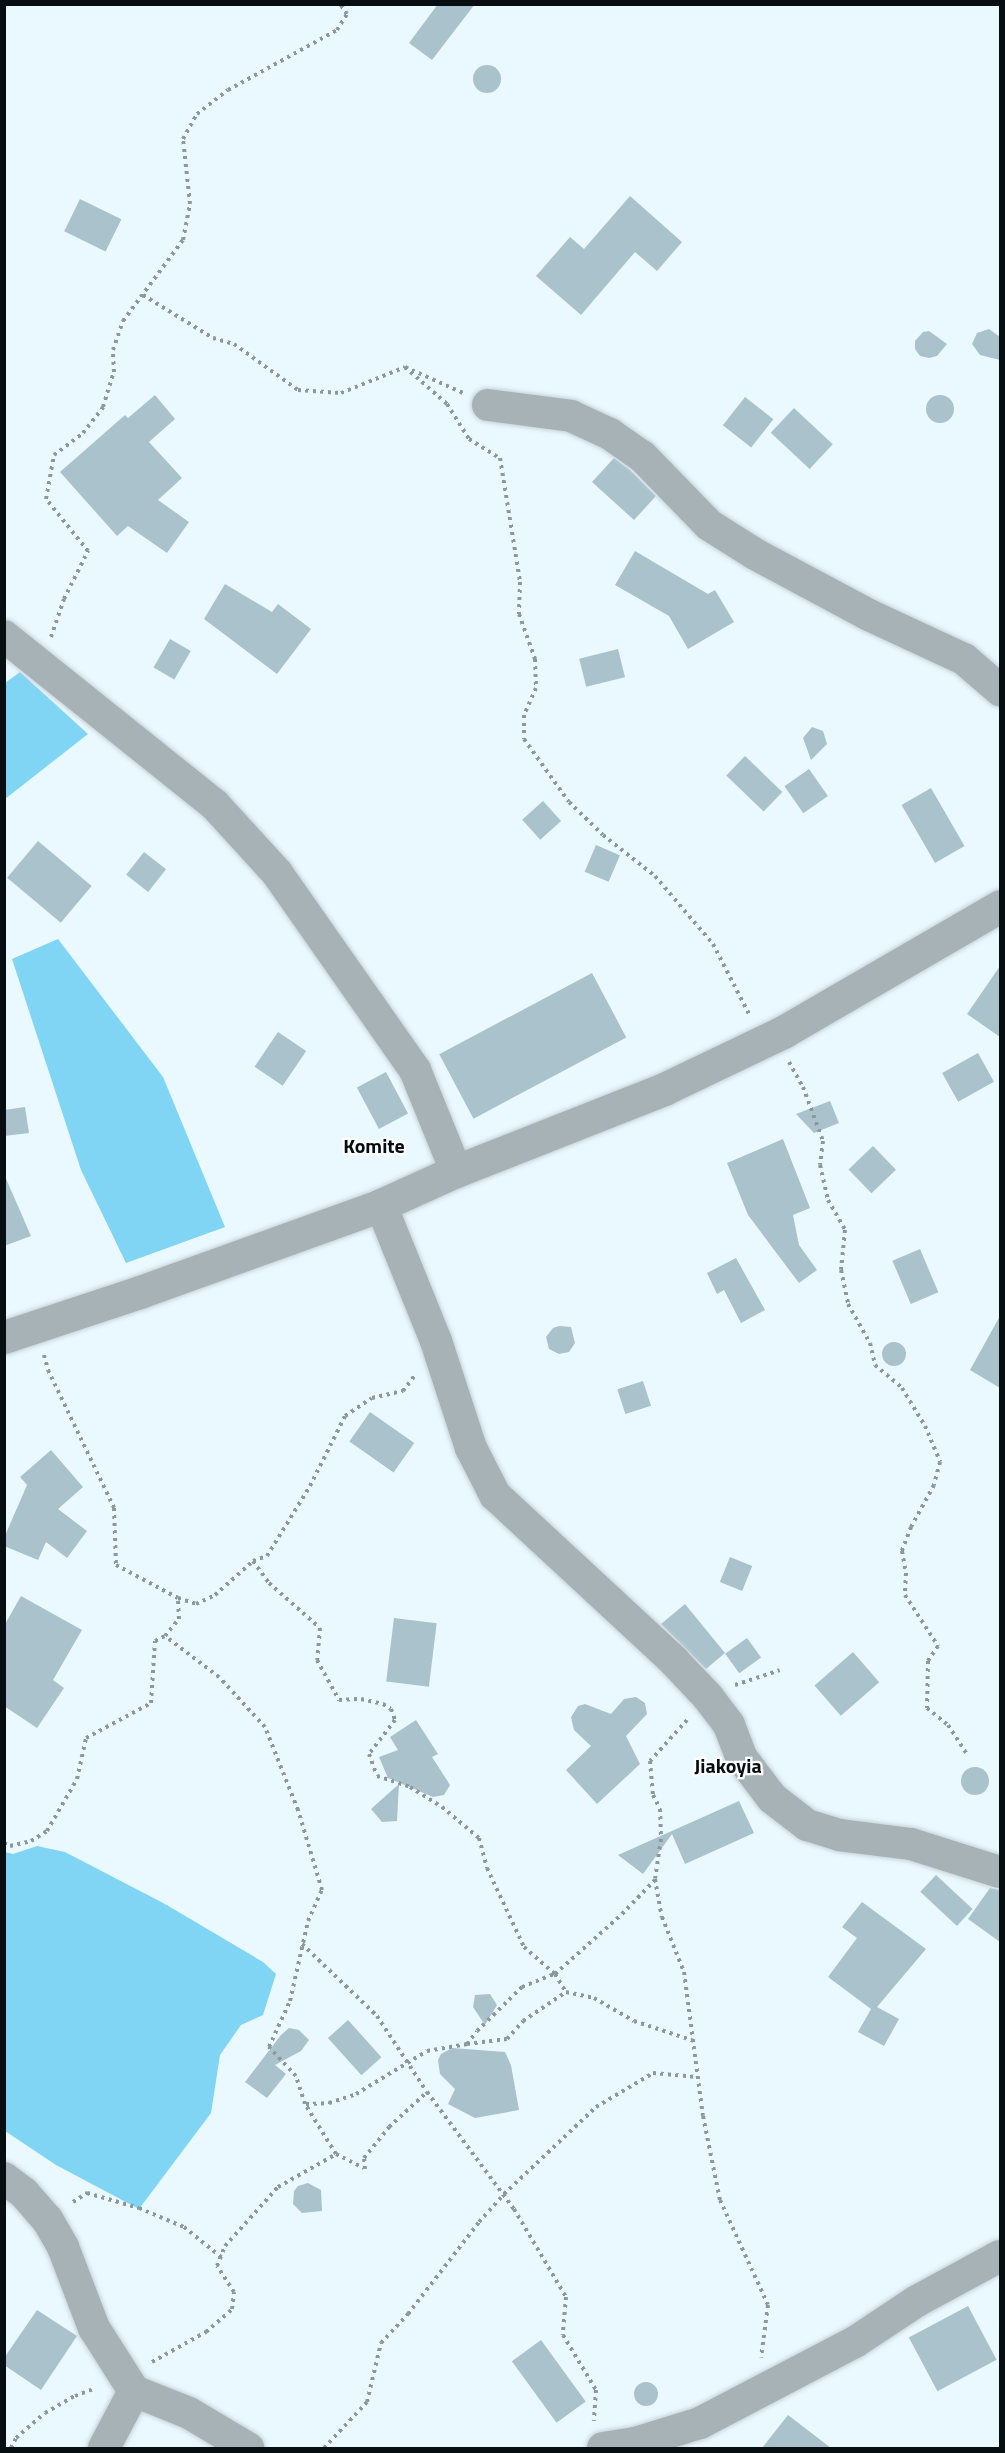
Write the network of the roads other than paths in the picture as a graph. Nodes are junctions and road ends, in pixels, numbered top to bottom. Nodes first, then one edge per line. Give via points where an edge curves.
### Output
1 (488, 405) road end
2 (4, 636) edge
3 (1000, 690) edge
4 (1000, 906) edge
5 (456, 1172) junction
6 (381, 1205) junction
7 (4, 1337) edge
8 (1000, 1872) edge
9 (4, 2178) edge
10 (1000, 2256) edge
11 (130, 2384) junction
12 (705, 2436) edge
13 (598, 2437) edge
14 (104, 2448) edge
15 (248, 2448) edge

1 - 3 street via 571,416 610,434 642,456 709,525 869,615 964,659
2 - 5 street via 215,805 277,873 415,1070
4 - 5 street via 773,1037 664,1089
5 - 6 street
6 - 7 street
6 - 8 street via 436,1341 471,1448 495,1495 708,1697 729,1725 741,1757 772,1798 807,1825 839,1835 911,1844
9 - 11 street via 47,2219 63,2247 94,2328
10 - 12 street via 917,2301
11 - 14 street
11 - 15 street
12 - 13 street via 635,2443

